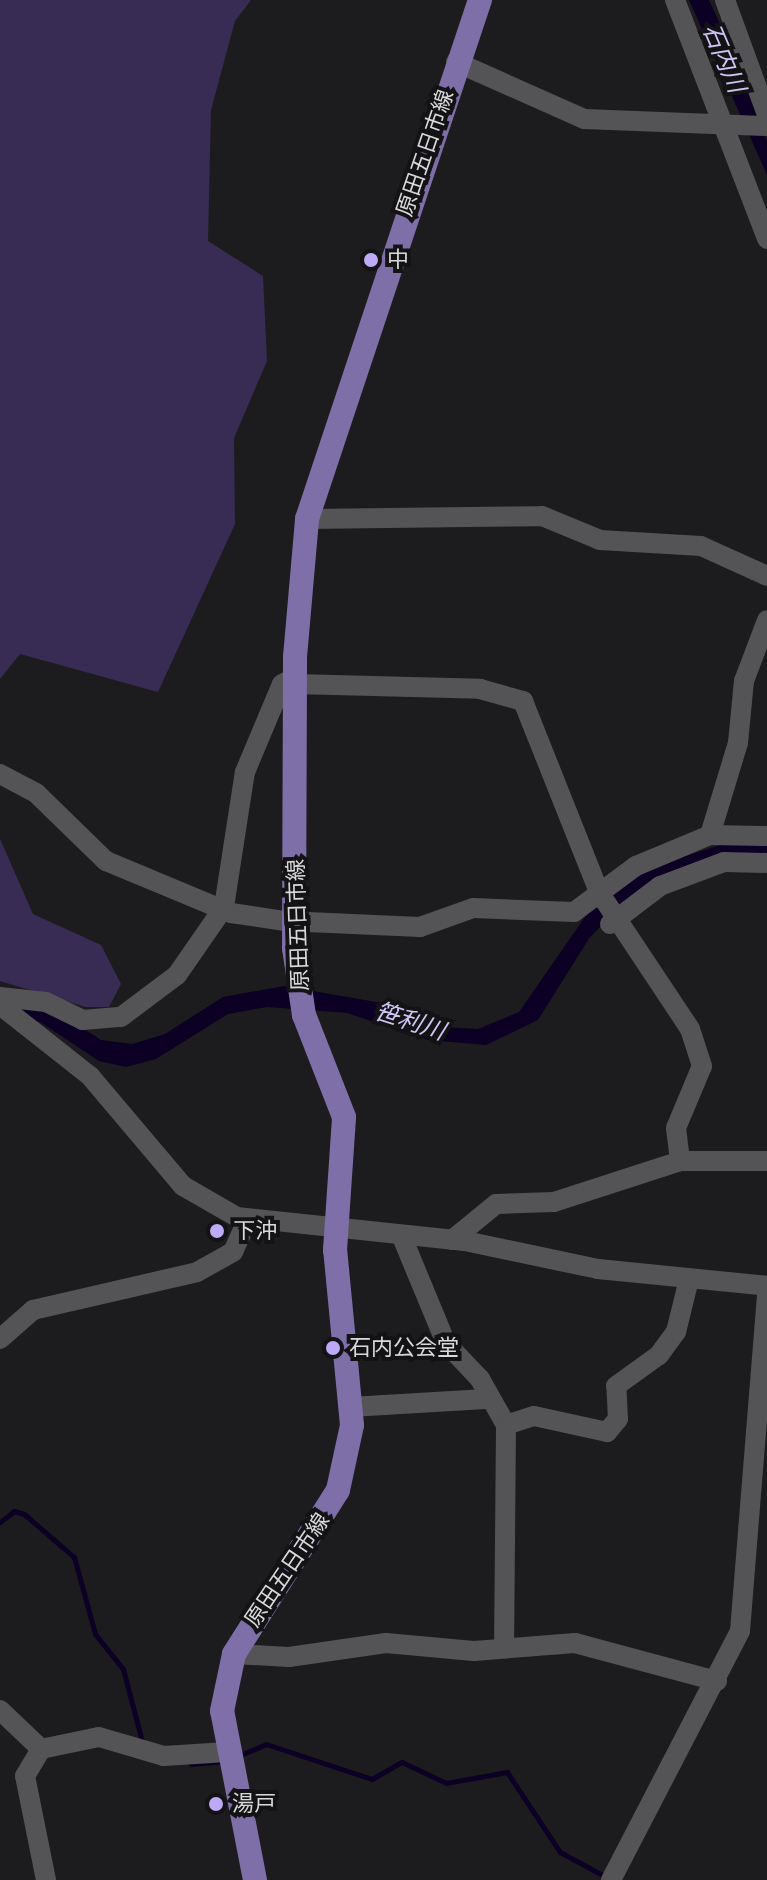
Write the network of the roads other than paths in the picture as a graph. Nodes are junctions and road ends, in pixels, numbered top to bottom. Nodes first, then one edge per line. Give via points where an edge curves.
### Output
1 (480, 0) edge
2 (675, 0) edge
3 (725, 0) edge
4 (456, 62) junction
5 (767, 122) edge
6 (724, 125) junction
7 (767, 239) edge
8 (307, 519) junction
9 (767, 576) edge
10 (767, 620) edge
11 (295, 681) junction
12 (0, 774) edge
13 (710, 835) junction
14 (767, 836) edge
15 (767, 863) edge
16 (600, 894) junction
17 (224, 907) junction
18 (613, 919) junction
19 (294, 921) junction
20 (1, 1005) edge
21 (680, 1161) junction
22 (767, 1161) edge
23 (247, 1220) junction
24 (335, 1230) junction
25 (402, 1237) junction
26 (452, 1240) junction
27 (689, 1279) junction
28 (767, 1286) edge
29 (767, 1294) edge
30 (0, 1339) edge
31 (486, 1399) junction
32 (350, 1407) junction
33 (506, 1425) junction
34 (504, 1644) junction
35 (234, 1654) junction
36 (717, 1681) junction
37 (0, 1710) edge
38 (41, 1749) junction
39 (228, 1757) junction
40 (612, 1877) edge
41 (46, 1880) edge
42 (255, 1880) edge

1 - 4 main road, 原田五日市線
2 - 6 street
3 - 5 street
4 - 6 street via 575,117
4 - 8 main road, 原田五日市線
5 - 6 street
6 - 7 street
8 - 9 street via 542,516 600,540 701,546
8 - 11 main road, 原田五日市線
10 - 13 street via 744,681 738,743
11 - 16 street via 480,689 523,701
11 - 17 street via 282,684 245,772
11 - 19 main road, 原田五日市線
12 - 17 street via 36,793 106,861
13 - 14 street
13 - 16 street via 636,866
15 - 18 street via 724,862 660,886
16 - 18 street
16 - 19 street via 574,912 473,908 420,927
17 - 19 street
17 - 20 street via 177,975 121,1017 83,1020 46,1002
18 - 21 street via 690,1029 702,1066 676,1128
19 - 24 main road, 原田五日市線 via 300,998 344,1117
20 - 23 street via 90,1076 183,1186
21 - 22 street
21 - 26 street via 554,1202 496,1204
23 - 24 street
23 - 30 street via 233,1252 197,1272 33,1310
24 - 25 street
24 - 32 main road, 原田五日市線
25 - 26 street
25 - 31 street via 446,1343 480,1379
26 - 27 street via 598,1269
27 - 28 street
27 - 33 street via 676,1332 659,1355 616,1386 618,1419 607,1432 534,1416
29 - 36 street via 740,1631
31 - 32 street
31 - 33 street
32 - 35 main road, 原田五日市線 via 338,1490
33 - 34 street
34 - 35 street via 474,1651 386,1643 289,1657
34 - 36 street via 575,1643
35 - 39 main road, 原田五日市線 via 222,1711
36 - 40 street
37 - 38 street
38 - 39 street via 99,1737 146,1753
38 - 41 street via 25,1776 31,1834
39 - 42 main road, 原田五日市線

